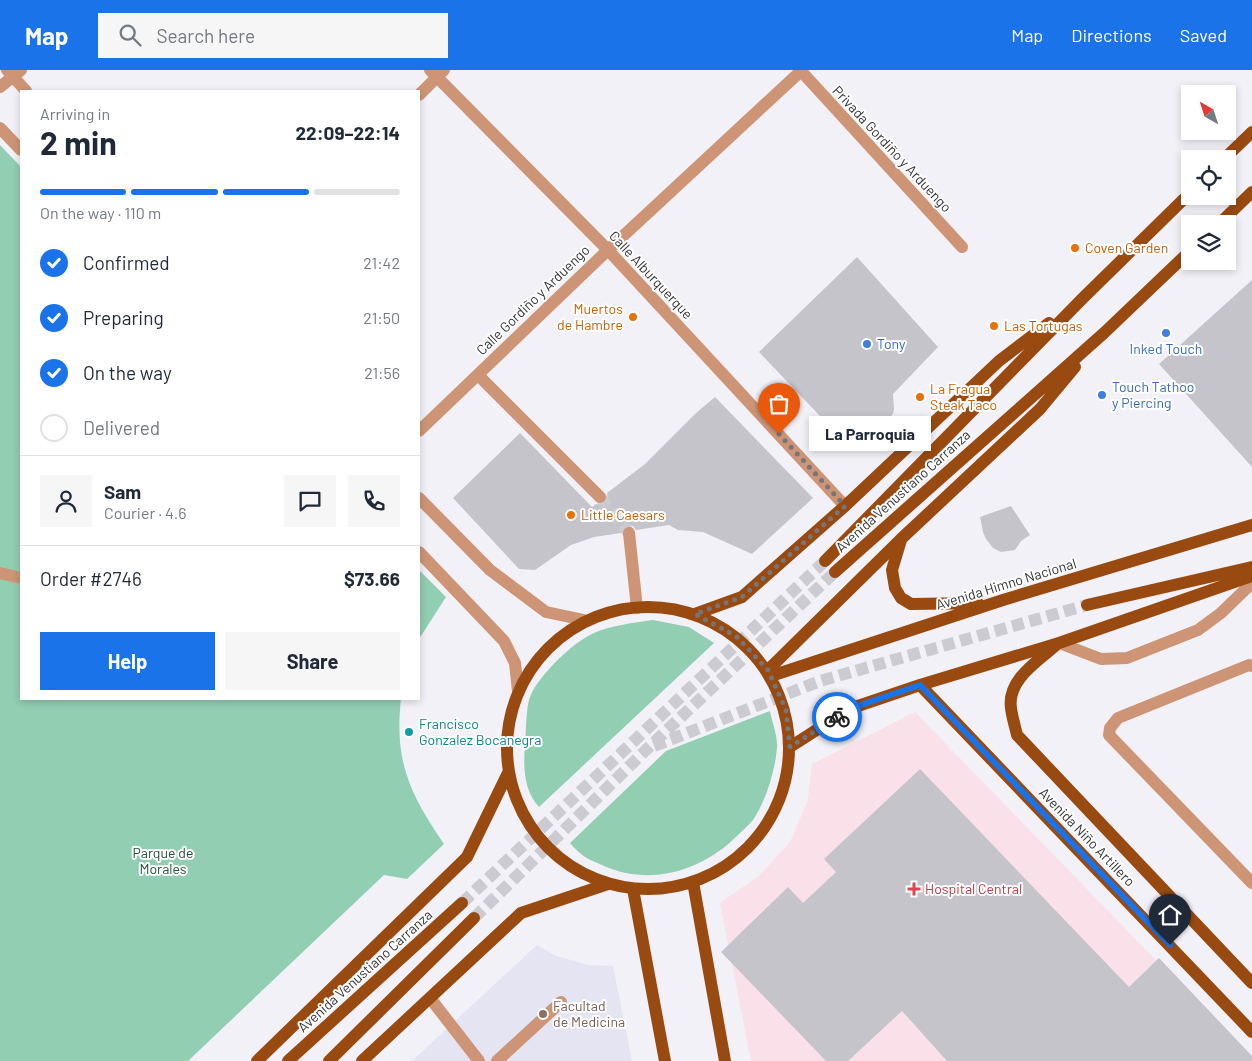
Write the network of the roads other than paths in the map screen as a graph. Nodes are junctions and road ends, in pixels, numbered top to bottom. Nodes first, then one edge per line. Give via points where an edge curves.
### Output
1 (801, 71) edge
2 (13, 72) edge
3 (437, 72) edge
4 (0, 87) edge
5 (25, 90) edge
6 (420, 93) edge
7 (0, 128) edge
8 (1252, 132) edge
9 (20, 149) edge
10 (1233, 150) edge
11 (1252, 192) edge
12 (1181, 202) edge
13 (1228, 215) edge
14 (962, 247) dead end
15 (608, 250) junction
16 (1181, 260) edge
17 (1084, 298) junction
18 (1104, 333) junction
19 (478, 375) junction
20 (420, 430) edge
21 (600, 497) tunnel mouth
22 (420, 499) edge
23 (845, 506) junction
24 (1252, 525) edge
25 (629, 534) tunnel mouth
26 (901, 539) junction
27 (420, 553) edge
28 (825, 561) tunnel mouth
29 (1252, 567) edge
30 (835, 572) tunnel mouth
31 (0, 573) edge
32 (1252, 576) edge
33 (20, 578) edge
34 (1252, 583) edge
35 (1003, 600) junction
36 (1087, 604) tunnel mouth
37 (637, 608) junction
38 (695, 614) junction
39 (584, 620) junction
40 (1058, 643) junction
41 (1252, 666) edge
42 (769, 673) junction
43 (920, 685) junction
44 (518, 691) junction
45 (790, 747) junction
46 (508, 773) junction
47 (693, 882) junction
48 (1252, 883) edge
49 (608, 884) junction
50 (633, 889) junction
51 (462, 904) tunnel mouth
52 (474, 918) tunnel mouth
53 (1252, 983) edge
54 (430, 998) junction
55 (561, 1002) dead end
56 (1252, 1032) edge
57 (257, 1061) edge
58 (288, 1061) edge
59 (329, 1061) edge
60 (362, 1061) edge
61 (479, 1061) edge
62 (497, 1061) edge
63 (665, 1061) edge
64 (725, 1061) edge

1 - 14 street, Privada Gordiño y Arduengo
1 - 15 street, Calle Gordiño y Arduengo
2 - 4 street
2 - 5 street
3 - 6 street
3 - 15 street, Calle Alburquerque
7 - 9 street
8 - 10 main road
11 - 13 main road
12 - 17 main road, Avenida Venustiano Carranza
15 - 19 street, Calle Gordiño y Arduengo
15 - 23 street, Calle Alburquerque
16 - 18 main road, Avenida Venustiano Carranza
17 - 23 main road via 999,361
17 - 28 main road, Avenida Venustiano Carranza
18 - 26 main road via 1040,409
18 - 30 main road, Avenida Venustiano Carranza
19 - 20 street, Calle Gordiño y Arduengo
19 - 21 street
22 - 39 street via 490,570 546,612
23 - 38 main road via 742,597
24 - 35 main road, Avenida Himno Nacional
25 - 37 street
26 - 35 main road via 892,570 901,598 912,604
26 - 42 main road
27 - 44 street via 504,641 514,663
29 - 36 main road
31 - 33 street
32 - 40 main road
34 - 40 street via 1198,630 1126,658 1101,659
35 - 42 main road, Avenida Himno Nacional
37 - 38 main road via 652,606
37 - 39 main road via 609,611
38 - 42 main road via 736,636
39 - 44 main road via 539,656
40 - 43 main road
40 - 53 main road, Avenida Niño Artillero via 1022,674 1013,689 1010,706 1016,735
41 - 48 street via 1118,718 1110,728 1110,735
42 - 45 main road via 786,710
43 - 45 main road via 849,709
43 - 56 main road, Avenida Niño Artillero
44 - 46 main road via 507,730
45 - 47 main road via 784,790 764,830 733,862
46 - 49 main road via 520,810 542,843 572,868
46 - 57 main road via 467,856
47 - 50 main road via 664,889
47 - 64 main road
49 - 50 main road
49 - 54 main road via 521,913
50 - 63 main road
51 - 58 main road, Avenida Venustiano Carranza
52 - 59 main road
54 - 60 main road
54 - 61 street
55 - 62 street

